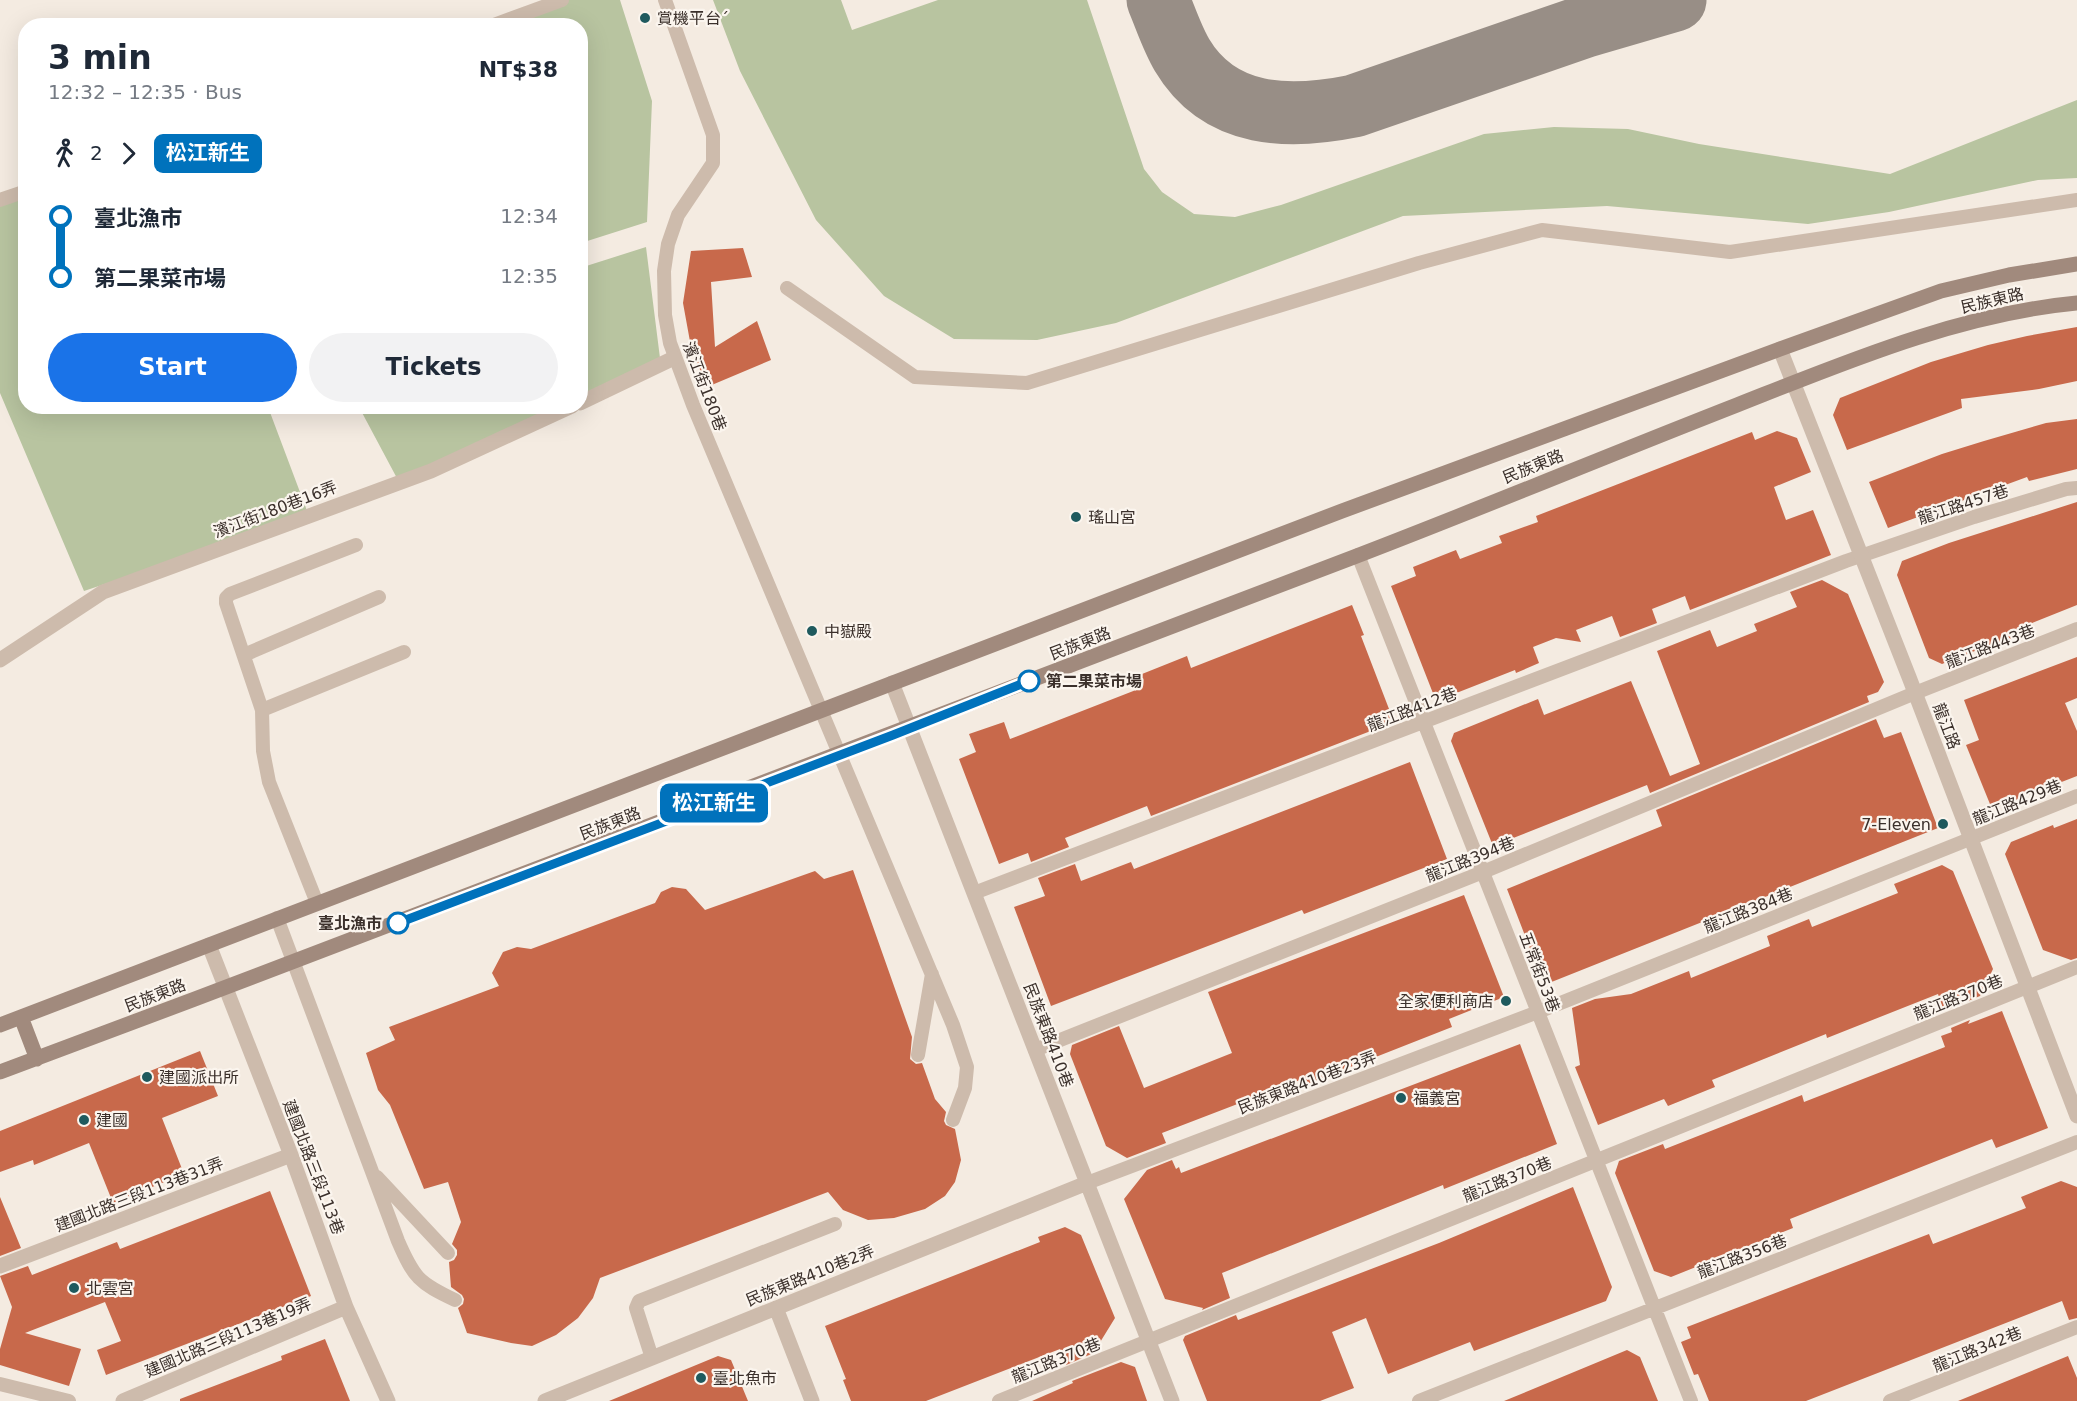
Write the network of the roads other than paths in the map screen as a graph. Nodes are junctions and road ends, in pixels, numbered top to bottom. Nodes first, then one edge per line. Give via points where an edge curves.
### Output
1 (562, 0) edge
2 (665, 0) edge
3 (512, 18) edge
4 (18, 194) edge
5 (0, 200) edge
6 (2077, 201) edge
7 (2077, 264) edge
8 (787, 288) dead end
9 (2077, 303) edge
10 (1780, 349) junction
11 (674, 358) junction
12 (1793, 382) junction
13 (588, 399) edge
14 (555, 414) edge
15 (2077, 488) edge
16 (356, 545) dead end
17 (1359, 555) junction
18 (1860, 556) junction
19 (380, 597) dead end
20 (2077, 629) edge
21 (404, 652) dead end
22 (244, 655) junction
23 (0, 660) edge
24 (892, 683) junction
25 (1915, 693) junction
26 (262, 710) junction
27 (820, 710) junction
28 (1424, 722) junction
29 (910, 728) junction
30 (839, 756) junction
31 (2077, 796) edge
32 (1970, 839) junction
33 (1483, 872) junction
34 (974, 893) junction
35 (317, 903) junction
36 (277, 918) junction
37 (208, 945) junction
38 (294, 962) junction
39 (2077, 967) edge
40 (932, 971) junction
41 (2027, 987) junction
42 (225, 988) junction
43 (1538, 1012) junction
44 (21, 1017) junction
45 (0, 1025) edge
46 (1035, 1050) junction
47 (918, 1054) dead end
48 (37, 1059) junction
49 (0, 1072) edge
50 (2077, 1116) edge
51 (953, 1120) dead end
52 (2077, 1142) edge
53 (291, 1155) junction
54 (1596, 1161) junction
55 (372, 1171) junction
56 (1087, 1183) junction
57 (835, 1224) dead end
58 (448, 1253) dead end
59 (0, 1266) edge
60 (455, 1300) dead end
61 (346, 1307) junction
62 (776, 1308) junction
63 (1654, 1308) junction
64 (2077, 1327) edge
65 (1149, 1341) junction
66 (652, 1358) junction
67 (0, 1384) edge
68 (69, 1401) edge
69 (123, 1401) edge
70 (388, 1401) edge
71 (545, 1401) edge
72 (812, 1401) edge
73 (999, 1401) edge
74 (1172, 1401) edge
75 (1419, 1401) edge
76 (1691, 1401) edge
77 (1890, 1401) edge

1 - 3 lane
2 - 11 lane, 濱江街180巷 via 714,135 713,164 678,215 668,244 665,315
4 - 5 lane
6 - 8 lane via 1730,252 1542,230 1419,263 1027,384 915,377
7 - 10 street, 民族東路 via 1941,291
9 - 12 street, 民族東路 via 1986,318
10 - 12 street, 龍江路
10 - 24 street, 民族東路 via 1353,506
11 - 13 street
11 - 27 lane, 濱江街180巷
12 - 17 street, 民族東路
12 - 18 street, 龍江路
14 - 23 street, 濱江街180巷16弄 via 431,471 103,592
15 - 18 lane, 龍江路457巷 via 1974,517
16 - 22 lane via 230,594 226,603
17 - 28 lane, 五常街53巷
17 - 29 street, 民族東路
18 - 25 street, 龍江路
18 - 28 lane, 龍江路412巷
19 - 22 lane
20 - 25 lane, 龍江路443巷
21 - 26 lane
22 - 26 lane
24 - 27 street, 民族東路
24 - 29 street, 民族東路410巷
25 - 32 street, 龍江路
25 - 33 lane, 龍江路394巷
26 - 35 lane via 269,782
27 - 30 lane, 濱江街180巷
27 - 35 street, 民族東路
28 - 33 lane, 五常街53巷
28 - 34 lane, 龍江路412巷
29 - 30 street, 民族東路
29 - 34 street, 民族東路410巷
30 - 38 street, 民族東路
30 - 40 lane, 濱江街180巷
31 - 32 lane, 龍江路429巷
32 - 41 street, 龍江路
32 - 43 lane, 龍江路384巷
33 - 43 lane, 五常街53巷
33 - 46 lane, 龍江路394巷
34 - 46 street, 民族東路410巷
35 - 36 street, 民族東路
36 - 37 street, 民族東路
36 - 38 lane
37 - 42 street, 建國北路三段113巷
37 - 44 street, 民族東路
38 - 42 street, 民族東路
38 - 55 lane
39 - 41 lane, 龍江路370巷
40 - 47 lane
40 - 51 lane, 濱江街180巷 via 967,1066
41 - 50 street, 龍江路
41 - 54 lane, 龍江路370巷
42 - 48 street, 民族東路
42 - 53 street, 建國北路三段113巷
43 - 54 lane, 五常街53巷
43 - 56 lane, 民族東路410巷23弄
44 - 45 street, 民族東路
44 - 48 street
46 - 56 street, 民族東路410巷
48 - 49 street, 民族東路
52 - 63 lane, 龍江路356巷
53 - 59 street, 建國北路三段113巷31弄
53 - 61 street, 建國北路三段113巷
54 - 63 lane, 五常街53巷
54 - 65 lane, 龍江路370巷
55 - 58 lane
55 - 60 lane via 410,1269 428,1287
56 - 62 street, 民族東路410巷2弄
56 - 65 street, 民族東路410巷
57 - 66 lane via 639,1301 636,1308
61 - 69 street, 建國北路三段113巷19弄
61 - 70 street, 建國北路三段113巷
62 - 66 street, 民族東路410巷2弄
62 - 72 street
63 - 75 lane, 龍江路356巷
63 - 76 lane, 五常街53巷
64 - 77 lane, 龍江路342巷
65 - 73 lane, 龍江路370巷
65 - 74 street, 民族東路410巷
66 - 71 street, 民族東路410巷2弄
67 - 68 lane

